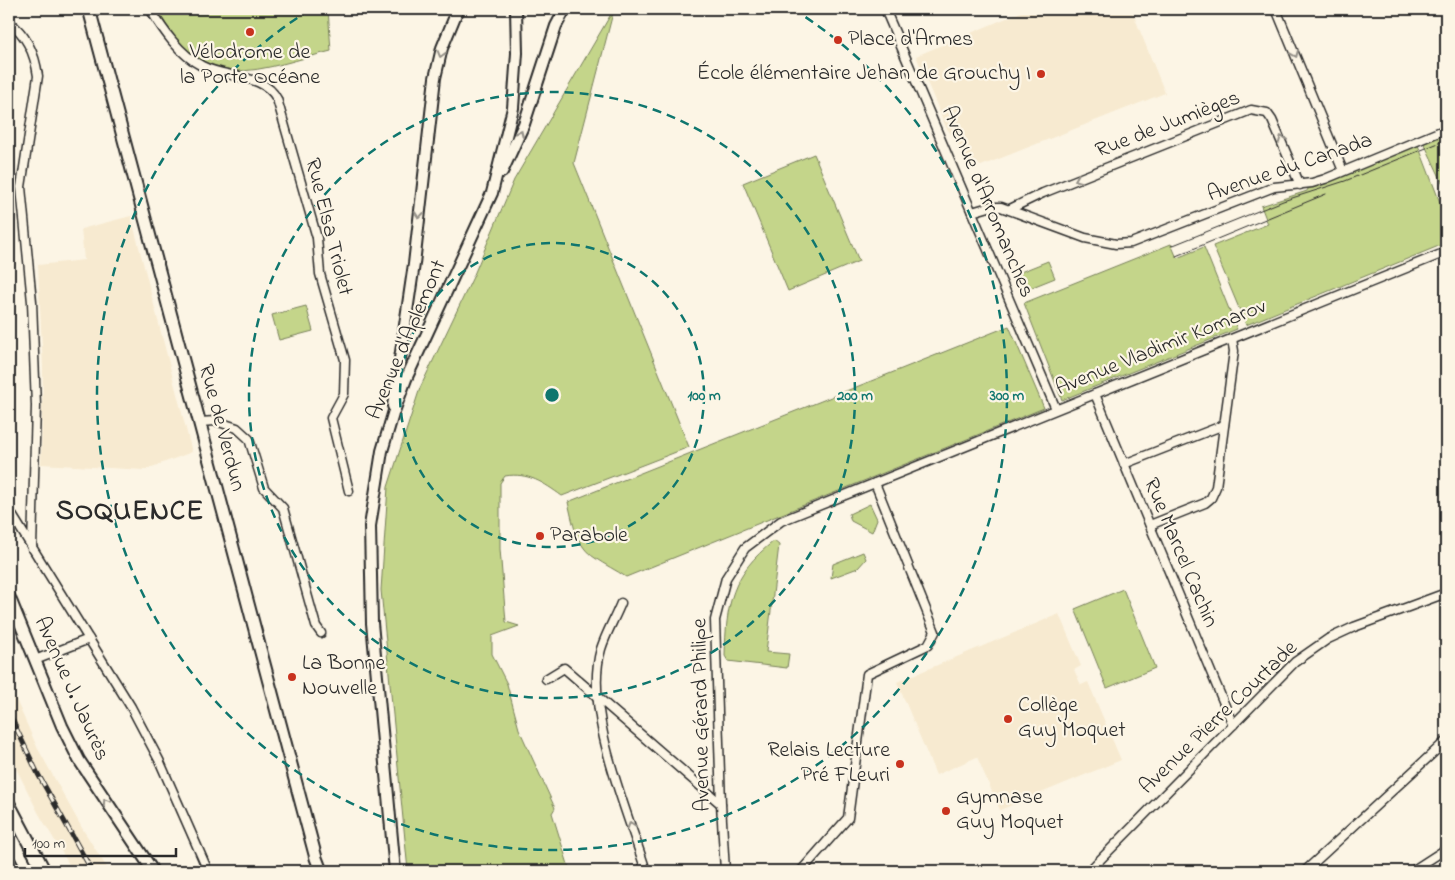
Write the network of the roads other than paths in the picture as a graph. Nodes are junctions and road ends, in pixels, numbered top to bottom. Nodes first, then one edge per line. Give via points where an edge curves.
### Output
1 (89, 9) edge
2 (150, 9) edge
3 (458, 9) edge
4 (516, 9) edge
5 (565, 9) edge
6 (885, 9) edge
7 (1276, 9) edge
8 (9, 22) edge
9 (1446, 129) edge
10 (1343, 171) junction
11 (1300, 185) junction
12 (492, 193) junction
13 (1010, 209) junction
14 (972, 212) junction
15 (1446, 252) edge
16 (1232, 338) junction
17 (1095, 394) junction
18 (1056, 409) junction
19 (393, 414) junction
20 (198, 422) junction
21 (1224, 425) junction
22 (1124, 464) junction
23 (875, 483) junction
24 (349, 491) dead end
25 (9, 510) edge
26 (1150, 525) junction
27 (32, 548) junction
28 (736, 562) joint
29 (1446, 593) edge
30 (9, 596) edge
31 (621, 603) dead end
32 (321, 633) dead end
33 (89, 638) junction
34 (35, 660) junction
35 (546, 679) dead end
36 (596, 697) junction
37 (1233, 725) junction
38 (1446, 741) edge
39 (721, 804) junction
40 (9, 805) edge
41 (1446, 848) edge
42 (316, 858) junction
43 (9, 862) edge
44 (14, 871) edge
45 (44, 871) edge
46 (154, 871) edge
47 (208, 871) edge
48 (317, 871) edge
49 (321, 871) edge
50 (393, 871) edge
51 (646, 871) edge
52 (725, 871) edge
53 (802, 871) edge
54 (1089, 871) edge
55 (1305, 871) edge
56 (1412, 871) edge

1 - 20 main road, Rue de Verdun
2 - 24 street, Rue Elsa Triolet via 189,58 224,75 265,84 277,100 317,238 320,274 345,360 344,394 332,418
3 -> 19 street via 442,48 435,78 414,264 393,392
4 - 12 street, Avenue d'Aplemont via 513,108
12 -> 5 street via 524,124 556,26
6 - 14 street, Avenue d'Arromanches
7 -> 10 street
8 - 27 street via 30,47 38,76 21,196 31,295 36,406
9 - 10 street, Avenue du Canada
10 - 11 street, Avenue du Canada
11 - 13 street, Avenue du Canada via 1274,187 1131,243 1116,244 1085,238
11 -> 13 street, Rue de Jumièges via 1272,120 1267,113 1251,110
12 - 19 street, Avenue d'Aplemont
13 - 14 street, Avenue du Canada via 989,207
14 - 18 street, Avenue d'Arromanches
15 - 16 street, Avenue Vladimir Komarov
16 - 17 street, Avenue Vladimir Komarov
16 - 21 street via 1234,351
17 - 18 street, Avenue Vladimir Komarov
17 - 22 street, Rue Marcel Cachin
18 - 23 street, Avenue Vladimir Komarov
19 - 50 street, Avenue d'Aplemont via 382,451 370,526 372,623
20 - 32 street via 216,421 237,428 249,439 264,488 284,508 316,626
20 - 42 main road, Rue de Verdun
21 - 22 street
21 - 26 street via 1216,487 1211,498 1205,504
22 - 26 street, Rue Marcel Cachin
23 - 28 street, Avenue Vladimir Komarov via 781,521 745,548
23 - 53 street via 935,632 928,645 867,674 848,818
25 - 27 street
26 - 37 street, Rue Marcel Cachin
27 - 33 street
28 - 39 street, Avenue Gérard Philipe via 726,578 715,620
29 - 37 street, Avenue Pierre Courtade via 1328,639 1295,662
30 - 34 street, Avenue J. Jaurès
31 - 36 street via 601,649
33 - 34 street
33 - 47 street via 159,760
46 -> 34 street, Avenue J. Jaurès via 79,760
35 - 36 street via 564,668
36 - 39 street
51 -> 36 street via 608,752
37 - 54 street, Avenue Pierre Courtade
38 - 55 street
39 - 52 street, Avenue Gérard Philipe
40 - 45 main road
41 - 56 street
42 - 48 main road, Rue de Verdun
42 - 49 main road, Rue de Verdun
43 - 44 main road

